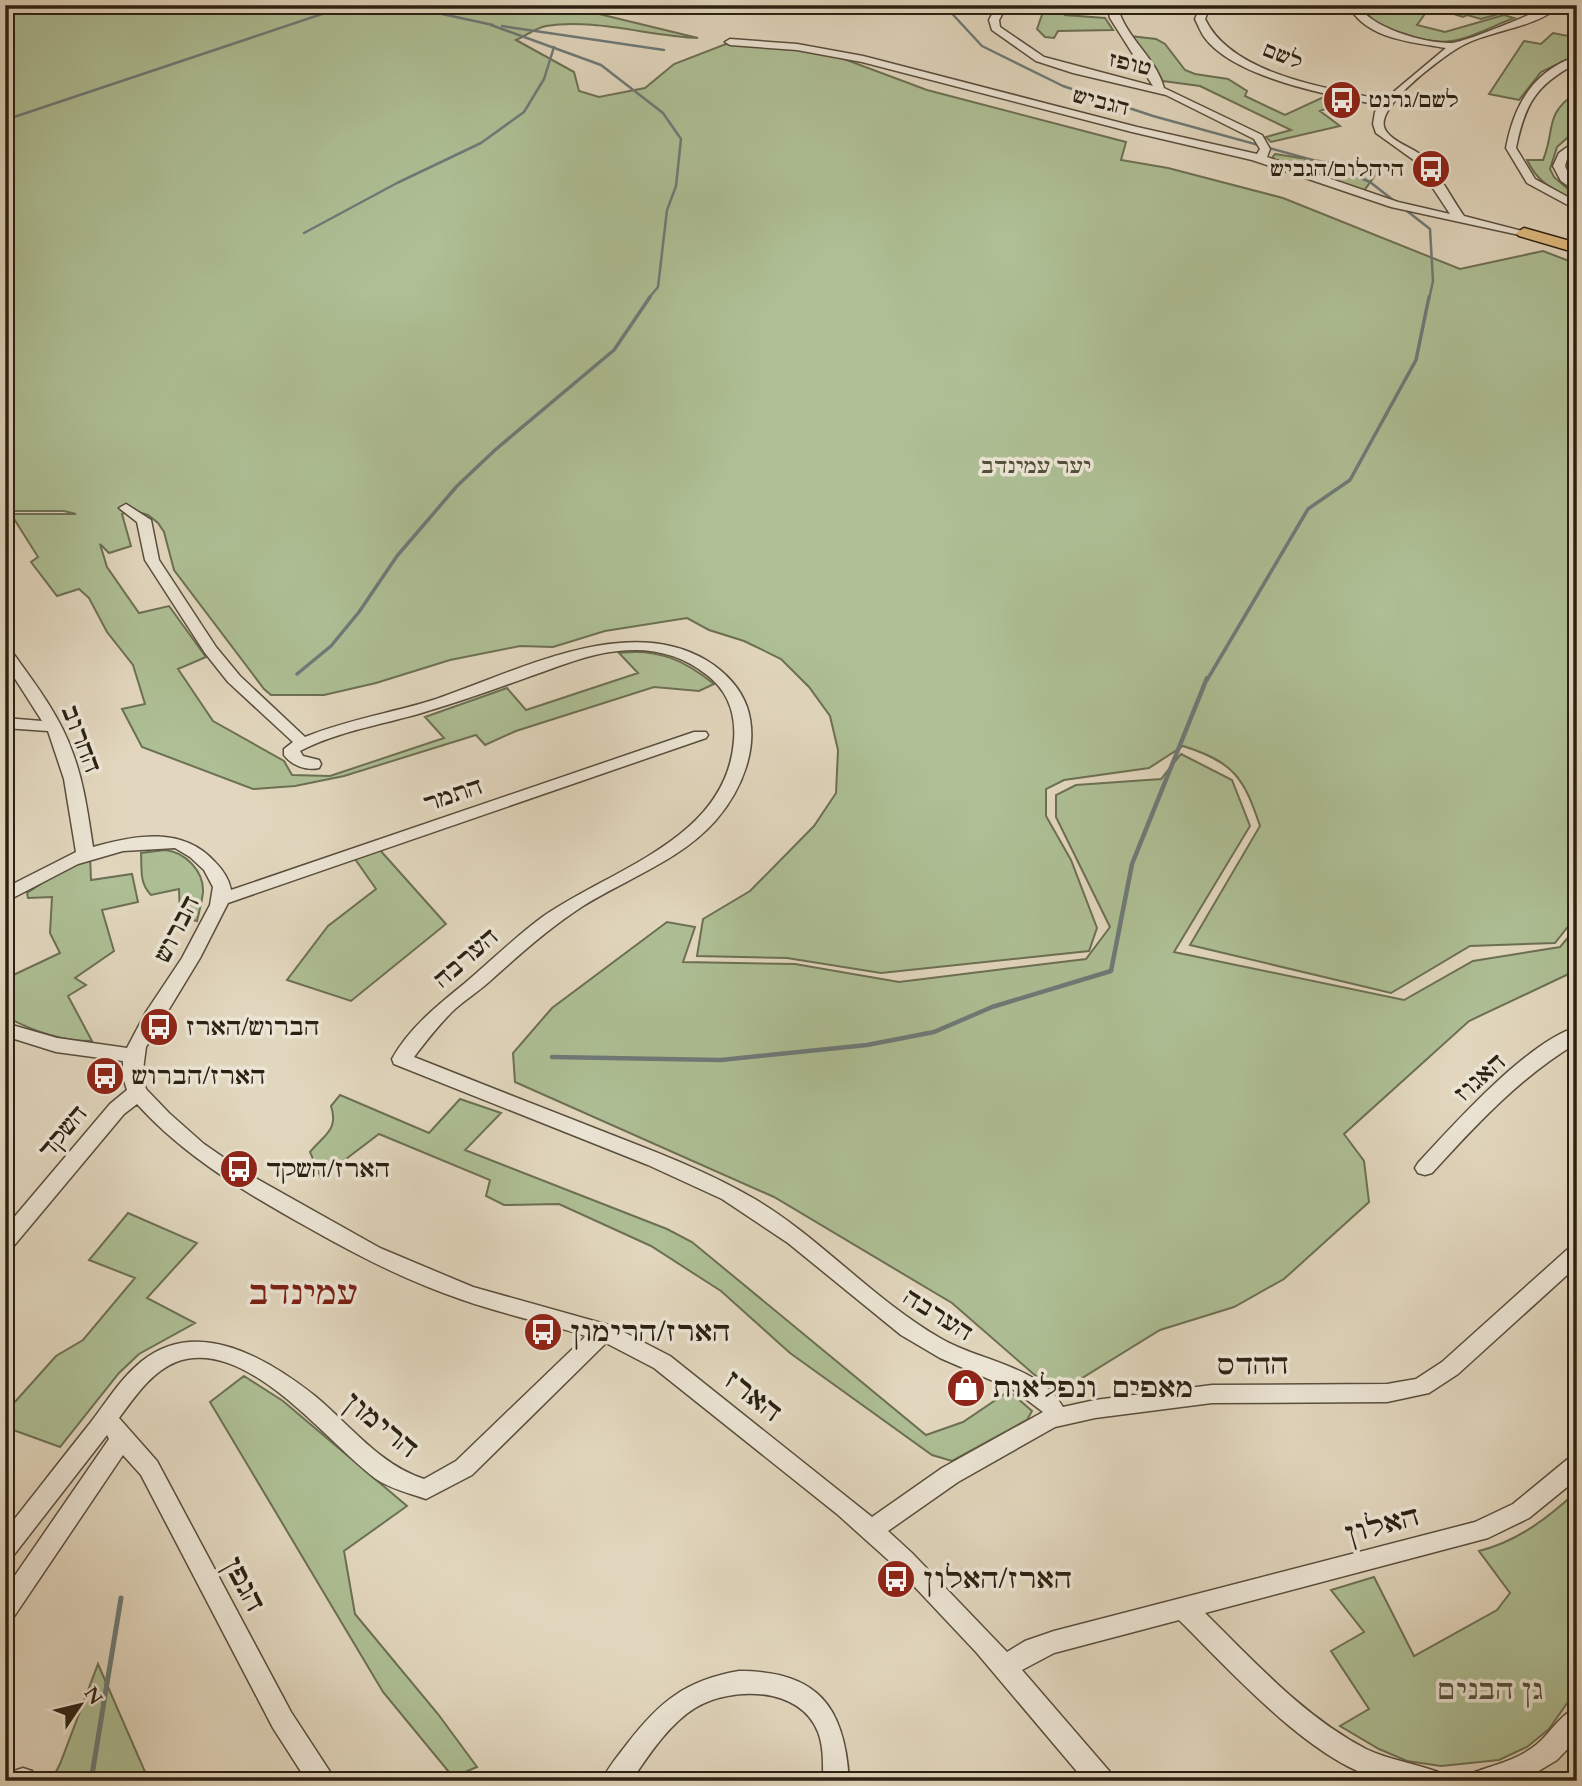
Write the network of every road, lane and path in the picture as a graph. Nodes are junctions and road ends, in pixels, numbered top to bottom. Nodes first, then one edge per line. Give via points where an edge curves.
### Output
1 (1002, 5) edge
2 (1112, 5) edge
3 (1206, 5) edge
4 (1353, 5) edge
5 (1556, 5) edge
6 (730, 42) dead end
7 (1454, 46) junction
8 (1577, 59) edge
9 (1159, 90) junction
10 (1385, 103) junction
11 (1577, 143) edge
12 (1261, 159) junction
13 (1577, 188) edge
14 (1577, 207) edge
15 (1459, 218) junction
16 (1524, 233) joint
17 (1573, 244) edge
18 (126, 508) dead end
19 (5, 652) edge
20 (5, 723) edge
21 (54, 727) junction
22 (700, 735) dead end
23 (303, 743) junction
24 (313, 764) dead end
25 (85, 853) junction
26 (5, 895) edge
27 (220, 900) junction
28 (5, 1029) edge
29 (1577, 1034) edge
30 (134, 1056) junction
31 (138, 1092) junction
32 (1425, 1168) dead end
33 (5, 1242) edge
34 (1577, 1253) edge
35 (604, 1332) junction
36 (1057, 1417) junction
37 (106, 1419) junction
38 (122, 1437) junction
39 (1577, 1465) edge
40 (872, 1530) junction
41 (5, 1549) edge
42 (5, 1610) edge
43 (1185, 1610) junction
44 (1005, 1667) junction
45 (1577, 1719) edge
46 (323, 1781) edge
47 (615, 1781) edge
48 (836, 1781) edge
49 (1101, 1781) edge
50 (1429, 1781) edge
51 (1483, 1781) edge

1 - 9 street, טופז via 993,20 995,28 1028,53
2 - 9 street via 1119,27
3 - 10 street, לשם via 1200,19 1205,32 1243,62 1309,87
4 - 7 street via 1362,19 1379,29
5 - 7 street
6 - 12 street, הגביש via 797,47 863,59
7 - 10 street
8 - 14 street via 1533,88 1511,148 1531,181
9 - 12 street, טופז via 1253,134 1265,146
10 - 15 street via 1379,130 1418,158
11 - 13 street via 1563,155 1559,166 1565,179
12 - 15 street, הגביש via 1387,203
15 - 16 street, הגביש
16 - 17 main road
18 - 23 street via 144,520 152,561 210,650 234,679
19 - 21 street, החרוב
20 - 21 street
21 - 25 street, החרוב via 69,768
22 - 27 street, התמר
23 - 24 street via 292,749 292,755
23 - 36 street, הערבה via 621,645 674,650 723,682 741,714 743,742 732,781 708,817 661,856 583,897 534,932 450,1003 401,1059 678,1169 729,1194 802,1242 910,1330 954,1356 1028,1385 1047,1399
25 - 26 street, הברוש
25 - 27 street, הברוש via 151,842 182,844 219,879
27 - 30 street, הברוש
28 - 30 street via 56,1045
29 - 32 street, האגוז via 1506,1086
30 - 31 street via 132,1077
31 - 33 street, השקד via 117,1110
31 - 35 street, הארז via 183,1137 228,1172 357,1246 454,1289
34 - 36 street, ההדס via 1450,1368 1421,1387 1387,1393 1212,1394
35 - 37 street, הרימון via 464,1468 426,1489 384,1472 290,1390 220,1352 180,1352 160,1360
35 - 40 street, הארז via 662,1362
36 - 40 street, ההדס via 950,1475
37 - 38 street, הגפן
37 - 41 street
38 - 42 street
38 - 46 street, הגפן via 149,1468 282,1720
39 - 43 street, האלון via 1521,1511 1480,1531
40 - 44 street, הארז
43 - 44 street, האלון via 1054,1642
43 - 50 street via 1315,1732 1378,1768
44 - 49 street, הארז
45 - 51 street via 1553,1749 1531,1765
47 - 48 street via 664,1719 684,1702 709,1687 762,1683 805,1699 825,1719 835,1752

